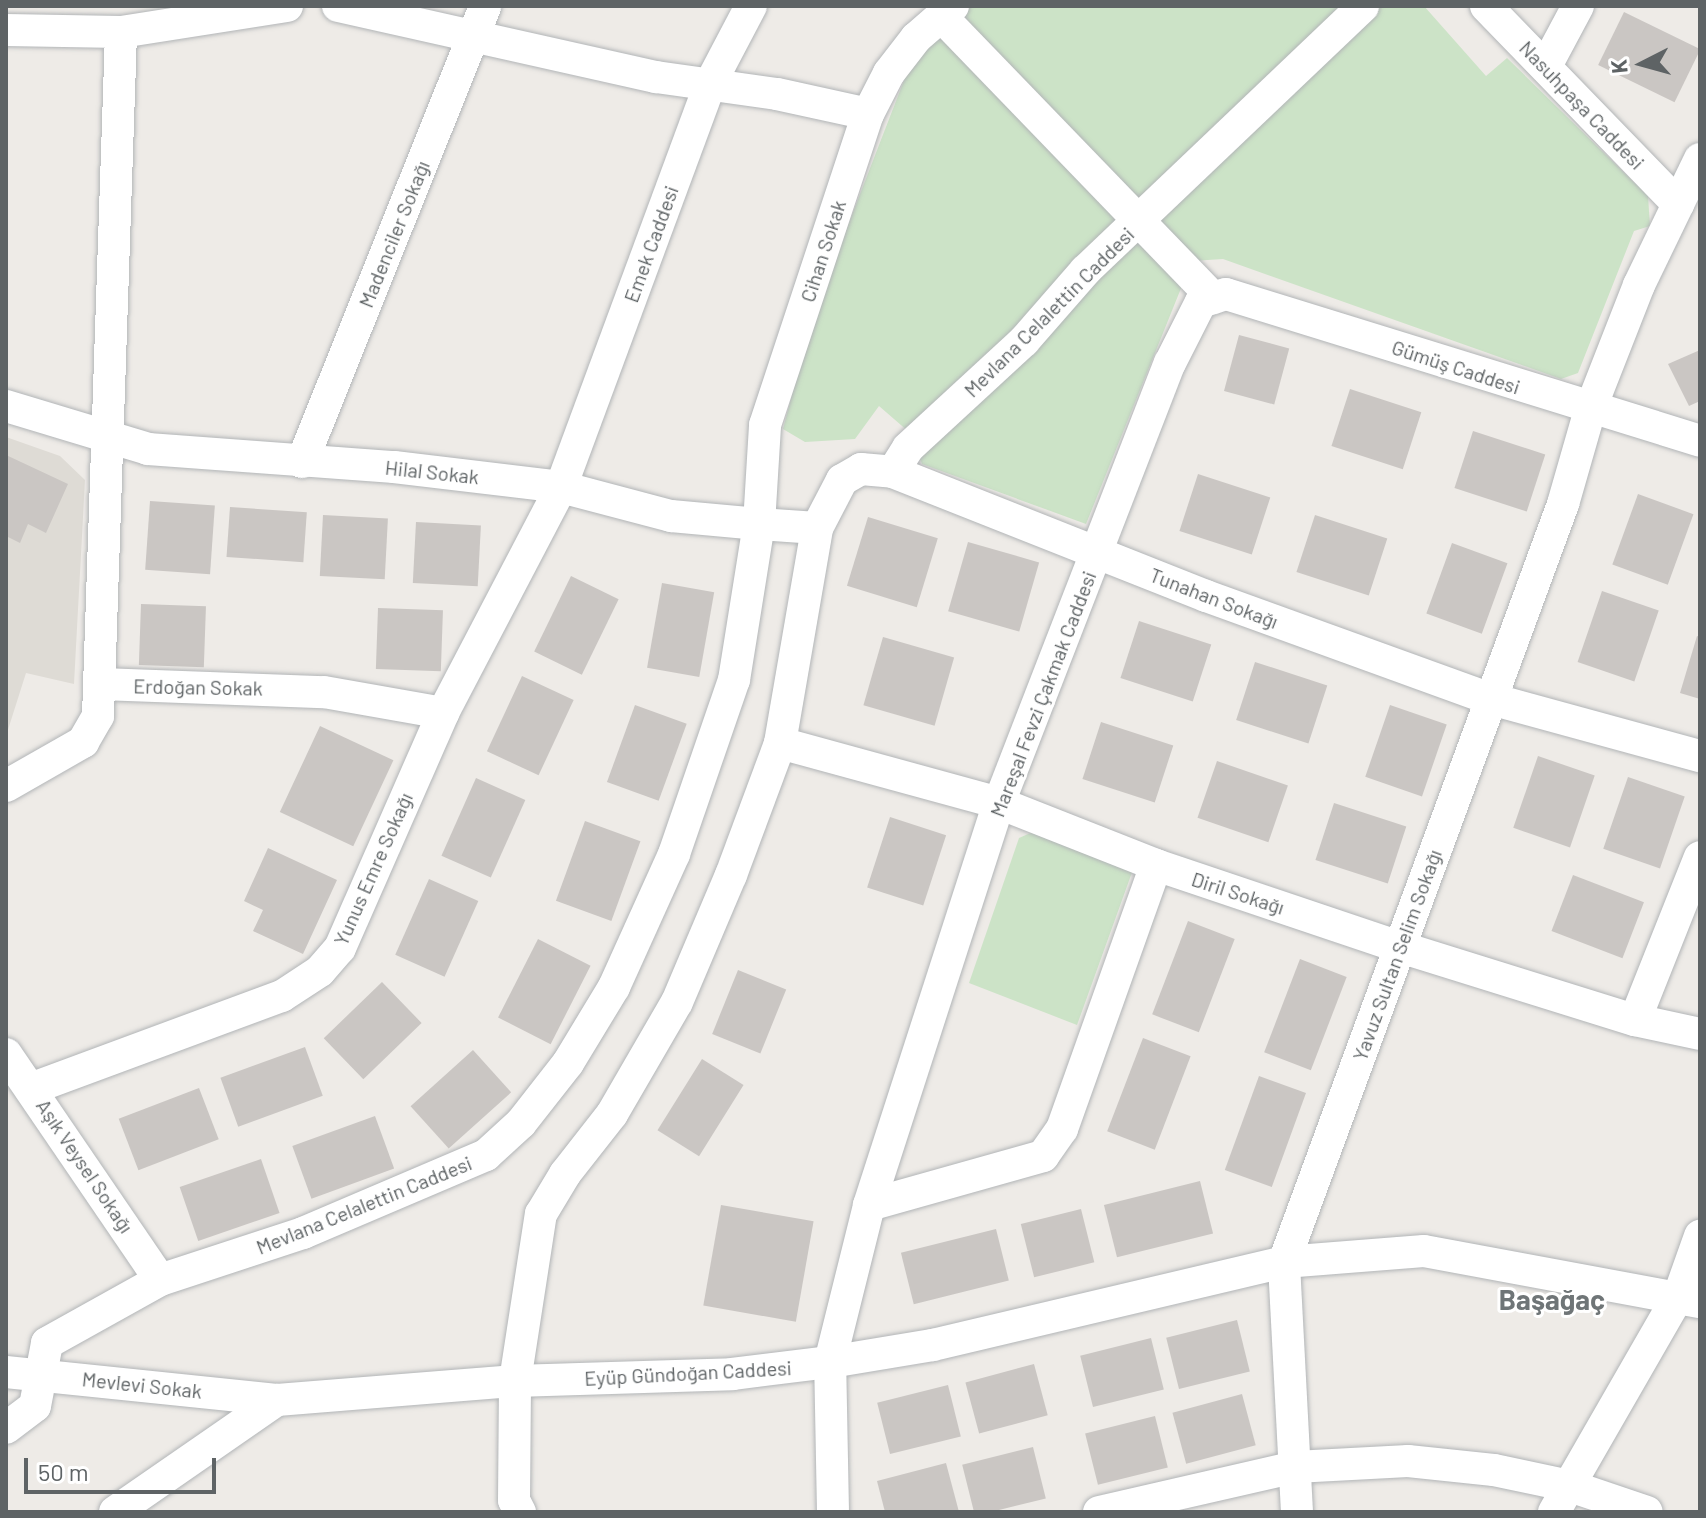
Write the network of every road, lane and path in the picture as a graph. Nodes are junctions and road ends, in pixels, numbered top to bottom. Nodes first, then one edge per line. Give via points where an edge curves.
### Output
1 (287, 6) edge
2 (338, 6) edge
3 (751, 6) edge
4 (1363, 6) edge
5 (1486, 6) edge
6 (1578, 6) edge
7 (201, 11) edge
8 (948, 15) edge
9 (480, 20) edge
10 (6, 30) edge
11 (121, 32) junction
12 (1546, 66) junction
13 (709, 86) junction
14 (868, 114) junction
15 (1700, 159) edge
16 (1678, 204) junction
17 (1140, 222) junction
18 (1213, 298) junction
19 (6, 406) edge
20 (1590, 410) junction
21 (104, 437) junction
22 (1700, 441) edge
23 (302, 462) junction
24 (893, 472) junction
25 (561, 487) junction
26 (759, 524) junction
27 (817, 528) junction
28 (1097, 553) junction
29 (101, 684) junction
30 (1491, 699) junction
31 (443, 713) junction
32 (780, 743) junction
33 (1700, 756) edge
34 (6, 786) edge
35 (999, 803) junction
36 (1700, 857) edge
37 (1156, 865) junction
38 (1400, 947) junction
39 (1635, 1020) junction
40 (1700, 1034) edge
41 (6, 1054) edge
42 (33, 1088) junction
43 (869, 1205) junction
44 (1700, 1236) edge
45 (1284, 1262) junction
46 (160, 1280) junction
47 (1689, 1298) edge
48 (830, 1362) junction
49 (6, 1372) edge
50 (40, 1376) junction
51 (515, 1381) junction
52 (277, 1400) junction
53 (6, 1428) edge
54 (1295, 1467) junction
55 (1562, 1499) edge
56 (509, 1508) edge
57 (115, 1512) edge
58 (833, 1512) edge
59 (1099, 1512) edge
60 (1297, 1512) edge
61 (1647, 1512) edge

1 - 7 street
2 - 9 street
3 - 13 street, Emek Caddesi
4 - 17 street
5 - 12 street, Nasuhpaşa Caddesi
6 - 12 street
7 - 11 street
8 - 14 street, Cihan Sokak via 889,73
8 - 17 street
9 - 13 street
9 - 23 street, Madenciler Sokağı
10 - 11 street
11 - 21 street
12 - 16 street, Nasuhpaşa Caddesi
13 - 14 street
13 - 25 street, Emek Caddesi
14 - 26 street, Cihan Sokak via 765,425
15 - 16 street, Yavuz Sultan Selim Sokağı
16 - 20 street, Yavuz Sultan Selim Sokağı via 1639,285
17 - 18 street
17 - 24 street, Mevlana Celalettin Caddesi via 1085,271 1024,341 919,437
18 - 20 street, Gümüş Caddesi via 1226,294
18 - 28 street, Mareşal Fevzi Çakmak Caddesi via 1201,302 1170,363
19 - 21 street, Hilal Sokak
20 - 22 street, Gümüş Caddesi
20 - 30 street, Yavuz Sultan Selim Sokağı via 1563,504
21 - 23 street, Hilal Sokak via 148,449
21 - 29 street
23 - 25 street, Hilal Sokak
24 - 27 street, Tunahan Sokağı via 861,469 842,480
24 - 28 street, Tunahan Sokağı
25 - 26 street, Hilal Sokak via 671,516
25 - 31 street, Yunus Emre Sokağı
26 - 27 street
26 - 46 street, Mevlana Celalettin Caddesi via 734,680 674,854 614,987 568,1063 521,1123 486,1155 447,1175 303,1233
27 - 32 street, Tunahan Sokağı
28 - 30 street, Tunahan Sokağı
28 - 35 street, Mareşal Fevzi Çakmak Caddesi
29 - 31 street, Erdoğan Sokak via 324,692
29 - 34 street via 98,716 83,742
30 - 33 street, Tunahan Sokağı
30 - 38 street, Yavuz Sultan Selim Sokağı
31 - 42 street, Yunus Emre Sokağı via 340,948 320,971 282,996
32 - 35 street, Diril Sokağı
32 - 51 street, Tunahan Sokağı via 677,1002 612,1114 541,1214
35 - 37 street, Diril Sokağı
35 - 43 street, Mareşal Fevzi Çakmak Caddesi
36 - 39 street
37 - 38 street, Diril Sokağı
37 - 43 street via 1062,1129 1043,1156
38 - 39 street, Diril Sokağı
38 - 45 street, Yavuz Sultan Selim Sokağı
39 - 40 street, Diril Sokağı
41 - 42 street, Aşık Veysel Sokağı
42 - 46 street, Aşık Veysel Sokağı
43 - 48 street, Mareşal Fevzi Çakmak Caddesi
44 - 47 street
45 - 47 street, Eyüp Gündoğan Caddesi via 1424,1251
45 - 48 street, Eyüp Gündoğan Caddesi via 933,1345
45 - 54 street, Yavuz Sultan Selim Sokağı
46 - 50 street, Mevlana Celalettin Caddesi via 47,1343
47 - 55 street
48 - 51 street, Eyüp Gündoğan Caddesi via 732,1374
48 - 58 street, Mareşal Fevzi Çakmak Caddesi
49 - 50 street, Mevlevi Sokak
50 - 52 street, Mevlevi Sokak
50 - 53 street, Mevlana Celalettin Caddesi via 35,1406
51 - 52 street, Eyüp Gündoğan Caddesi
51 - 56 street, Tunahan Sokağı
52 - 57 street
54 - 55 street via 1408,1461 1494,1470
54 - 59 street
54 - 60 street, Yavuz Sultan Selim Sokağı
55 - 61 street

